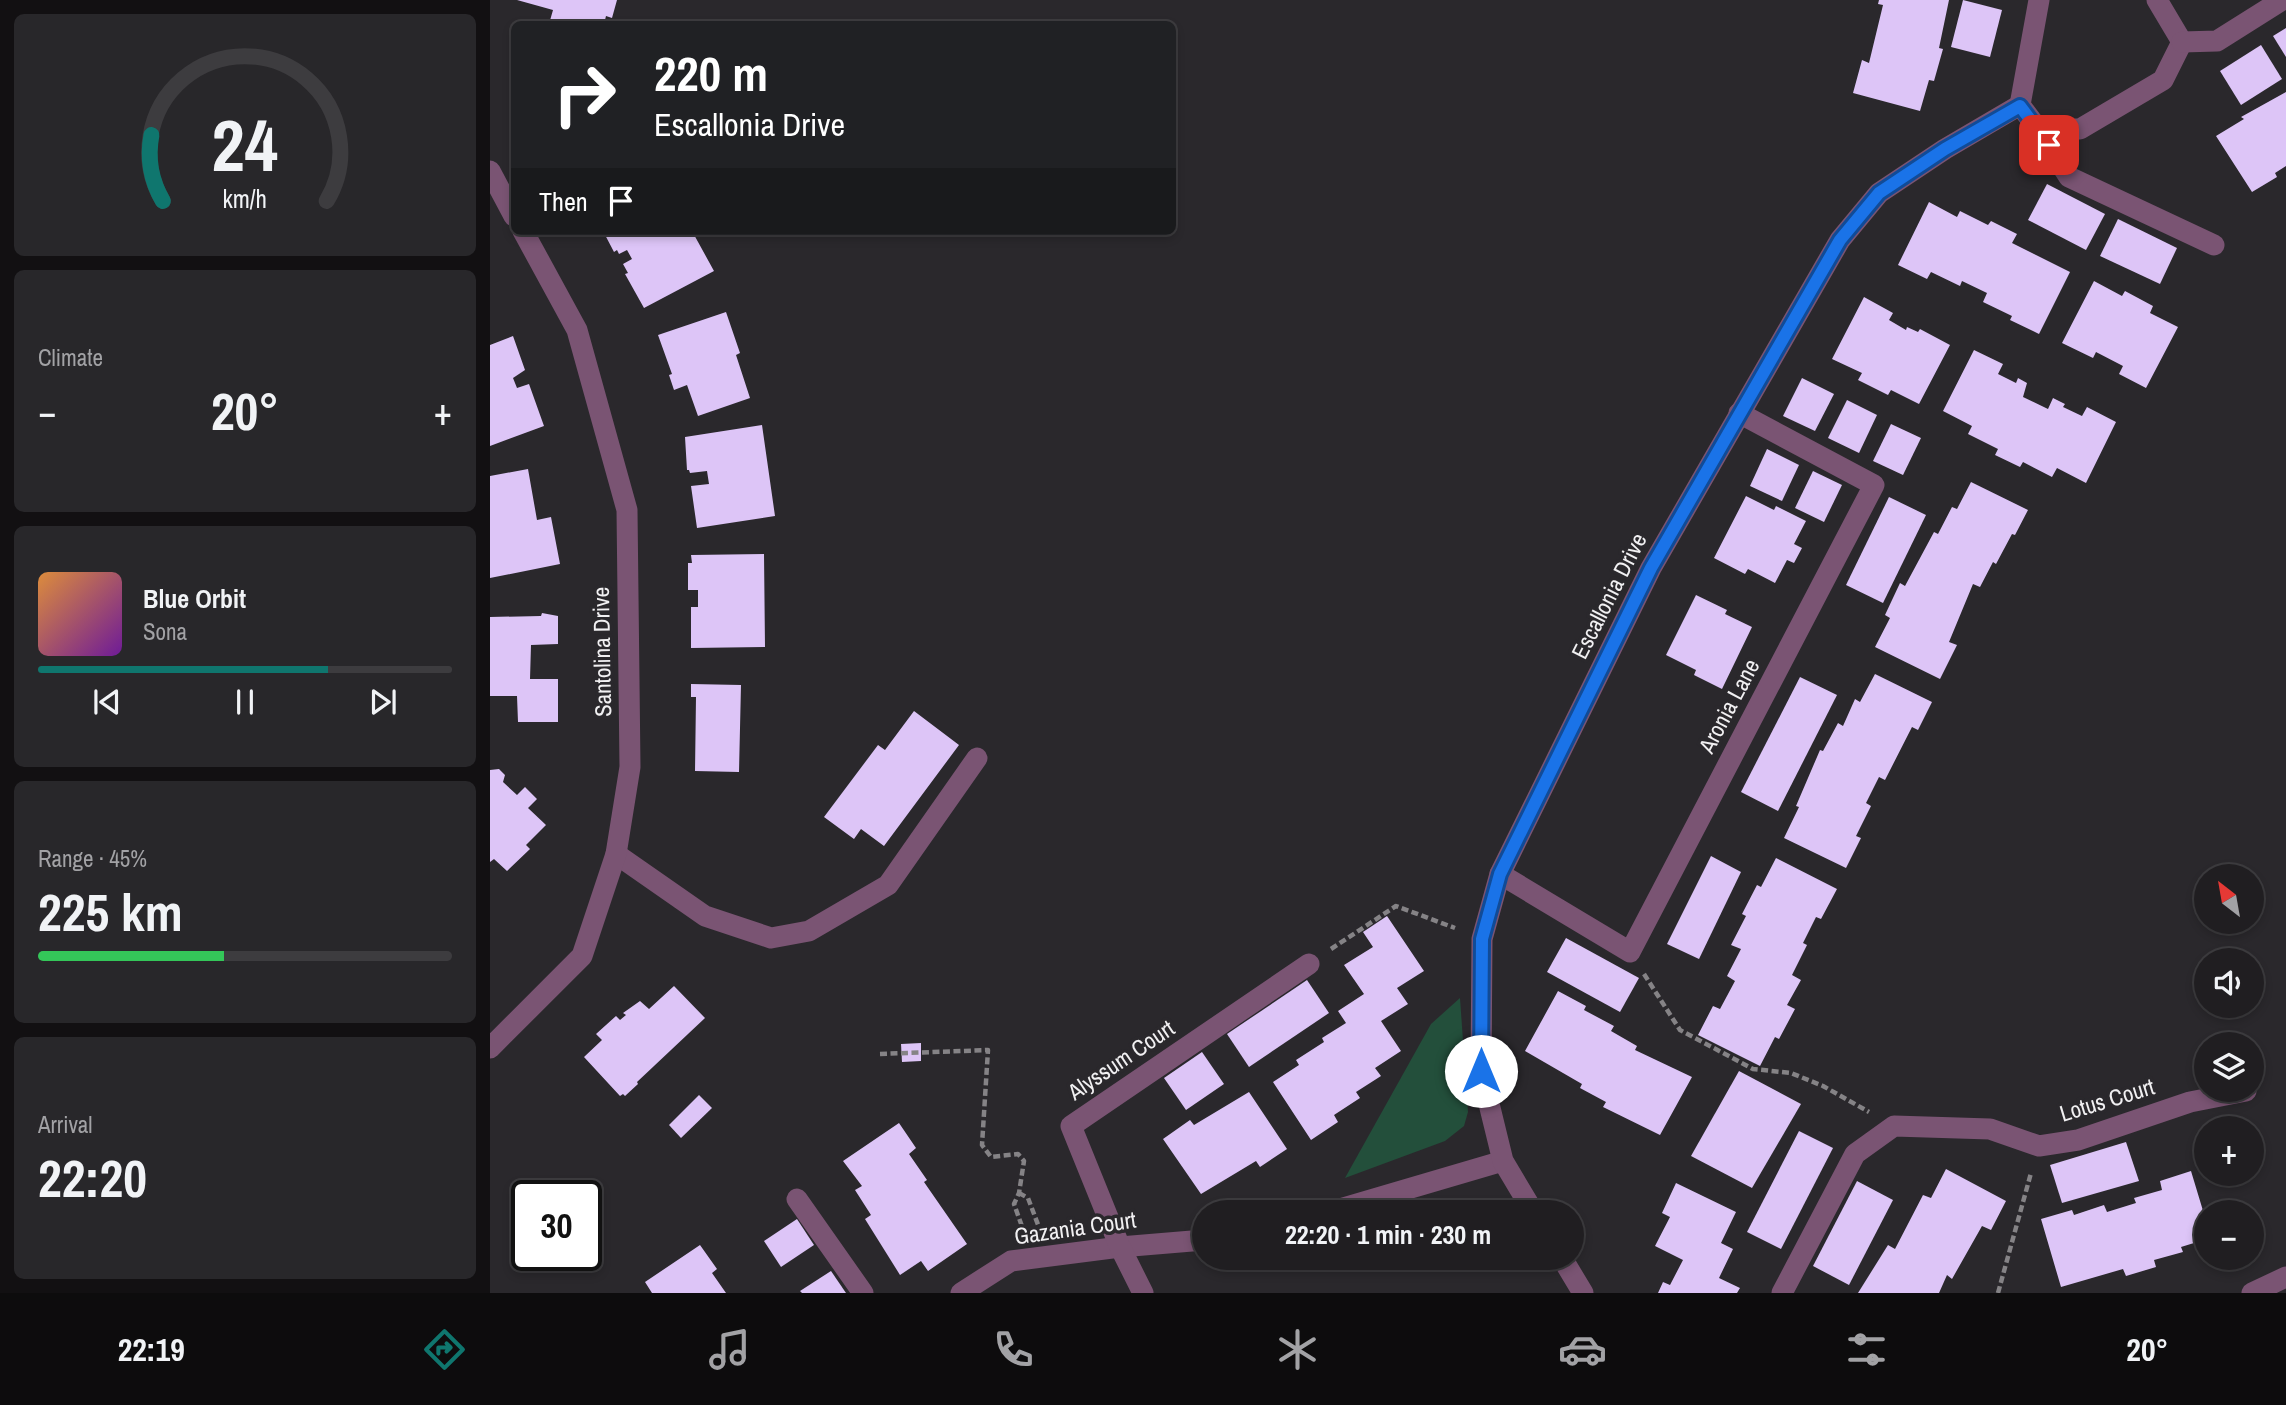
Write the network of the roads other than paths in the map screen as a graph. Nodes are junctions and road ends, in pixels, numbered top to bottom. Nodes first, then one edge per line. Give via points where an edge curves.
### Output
1 (2039, 0) edge
2 (2157, 0) edge
3 (2282, 0) edge
4 (2182, 43) junction
5 (2020, 106) junction
6 (2038, 129) junction
7 (490, 171) edge
8 (511, 210) edge
9 (525, 235) edge
10 (2214, 245) dead end
11 (1739, 413) junction
12 (977, 758) dead end
13 (616, 854) junction
14 (1500, 874) junction
15 (1309, 964) road end
16 (490, 1048) edge
17 (2194, 1101) edge
18 (1503, 1161) junction
19 (797, 1199) dead end
20 (1370, 1200) edge
21 (1526, 1200) edge
22 (1192, 1241) edge
23 (1120, 1247) junction
24 (1569, 1270) edge
25 (2286, 1277) edge
26 (863, 1293) edge
27 (961, 1293) edge
28 (1143, 1293) edge
29 (1583, 1293) edge
30 (1782, 1293) edge
31 (2254, 1293) edge

1 - 5 street
2 - 4 street
3 - 4 street via 2217,41
4 - 6 street via 2163,80 2080,129
5 - 6 street
5 - 11 street, Escallonia Drive via 1879,193 1840,240
6 - 10 street via 2069,177
7 - 8 street
9 - 13 street, Santolina Drive via 577,330 627,510 630,767
11 - 14 street, Escallonia Drive via 1651,568
11 - 14 street, Aronia Lane via 1874,485 1630,952
12 - 13 street via 888,885 809,931 771,938 705,916
13 - 16 street, Santolina Drive via 582,956
14 - 18 street, Escallonia Drive via 1482,939 1481,1071
15 - 23 street, Alyssum Court via 1071,1126
17 - 30 street, Lotus Court via 2078,1140 2039,1146 1990,1129 1894,1126 1855,1154
18 - 20 street
18 - 21 street, Escallonia Drive
19 - 26 street
22 - 23 street, Gazania Court
23 - 27 street, Gazania Court via 1010,1261
23 - 28 street
24 - 29 street
25 - 31 street

